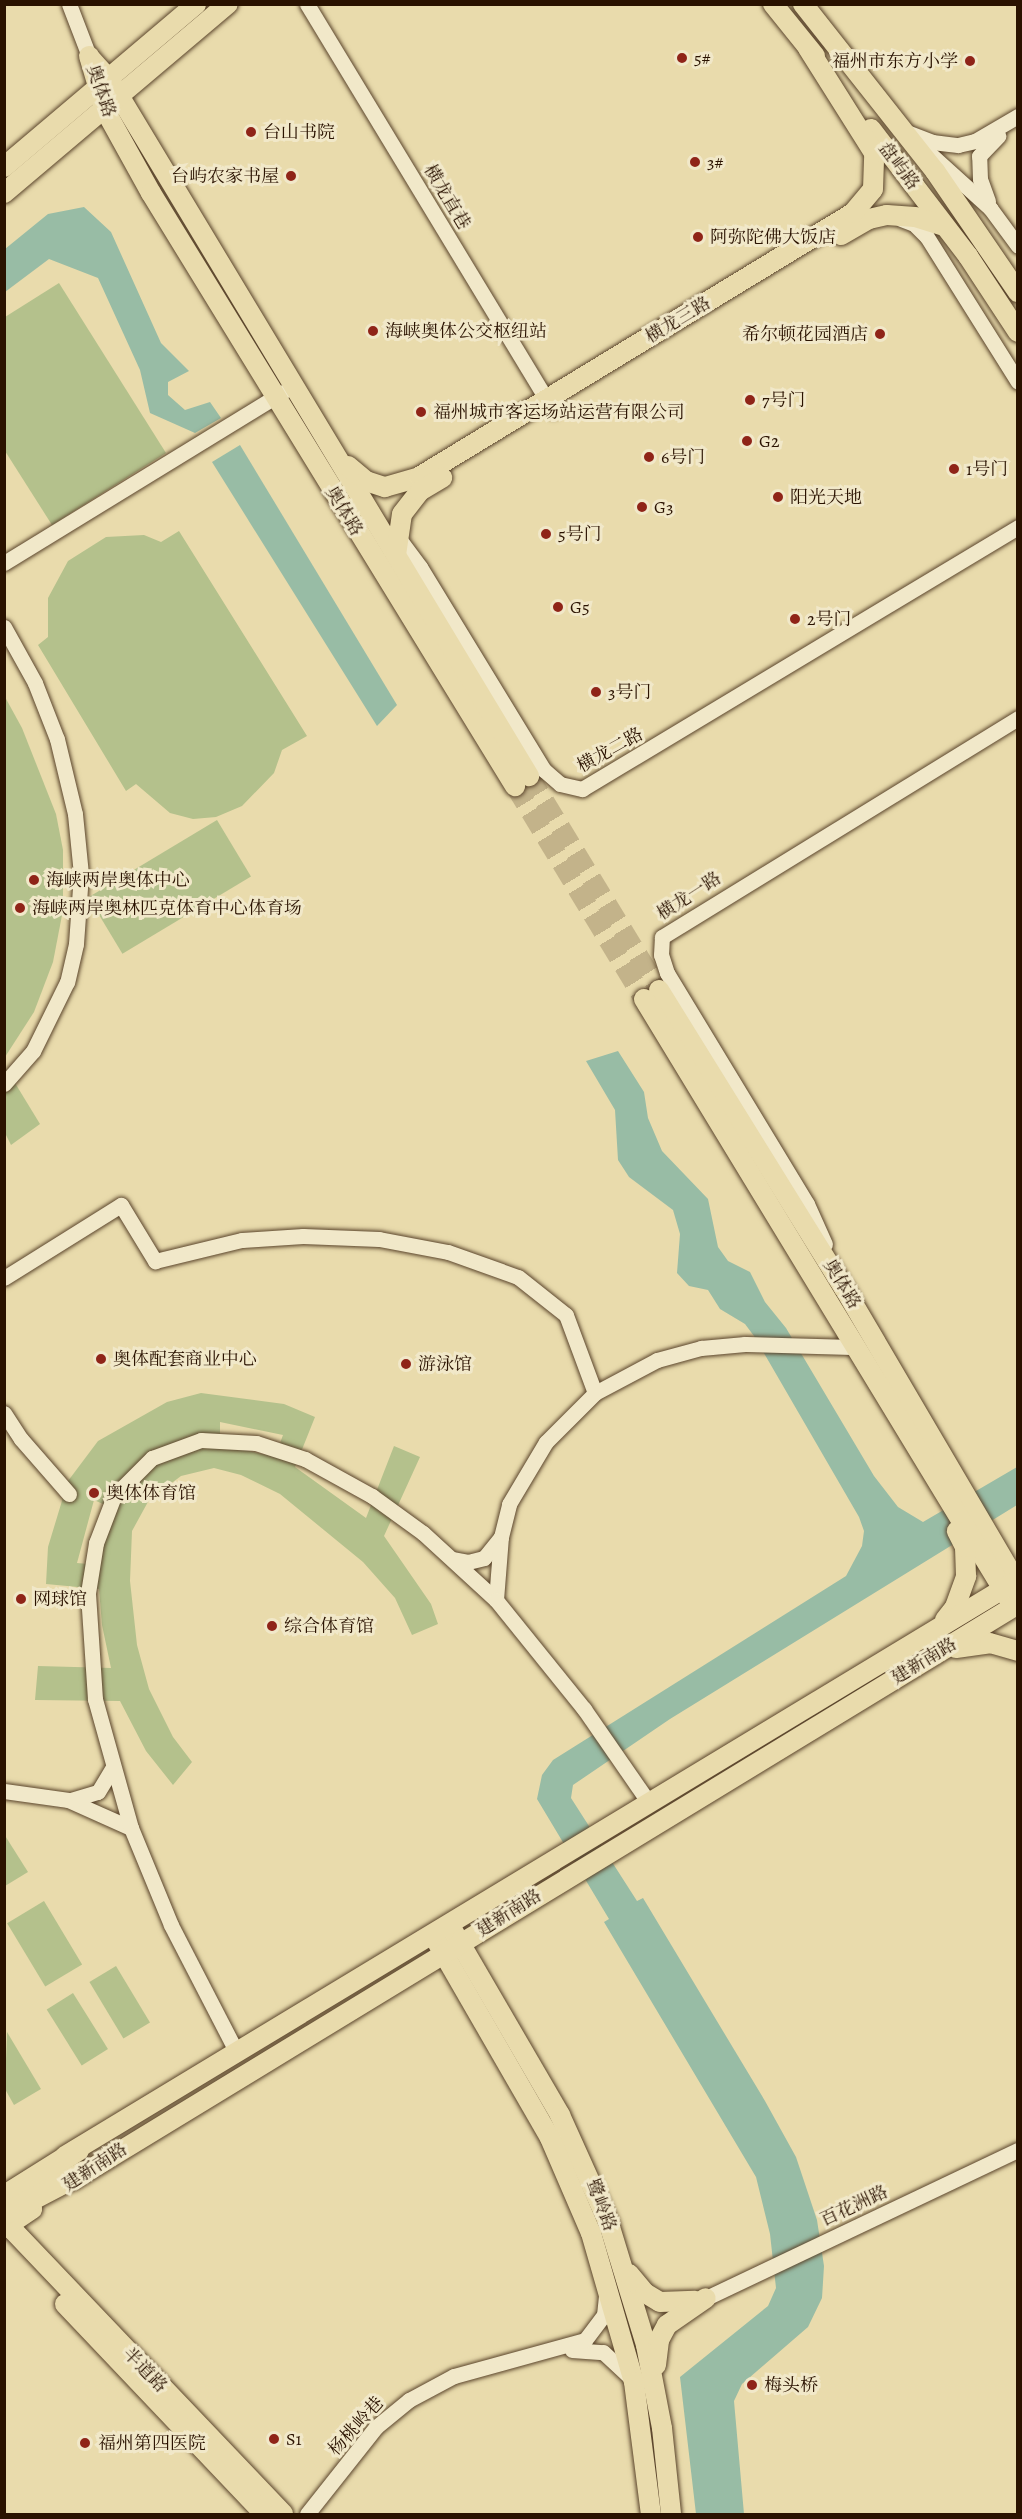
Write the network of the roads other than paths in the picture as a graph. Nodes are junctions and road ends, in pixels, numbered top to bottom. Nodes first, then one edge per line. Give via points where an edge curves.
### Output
1 (69, 4) edge
2 (196, 4) edge
3 (228, 4) edge
4 (307, 4) edge
5 (773, 4) edge
6 (803, 4) edge
7 (808, 48) junction
8 (89, 56) joint
9 (103, 85) junction
10 (112, 104) junction
11 (1017, 116) edge
12 (1017, 124) edge
13 (903, 130) junction
14 (980, 156) junction
15 (4, 167) edge
16 (968, 187) junction
17 (4, 193) edge
18 (995, 214) junction
19 (887, 215) junction
20 (945, 226) junction
21 (1017, 246) edge
22 (992, 254) junction
23 (1017, 292) edge
24 (1017, 332) edge
25 (1017, 382) edge
26 (295, 385) junction
27 (275, 398) junction
28 (550, 405) junction
29 (337, 456) junction
30 (1017, 527) edge
31 (396, 545) junction
32 (4, 563) edge
33 (4, 627) edge
34 (1017, 718) edge
35 (4, 1084) edge
36 (4, 1278) edge
37 (844, 1288) junction
38 (853, 1347) junction
39 (595, 1393) junction
40 (4, 1413) edge
41 (916, 1451) junction
42 (69, 1494) dead end
43 (501, 1537) junction
44 (453, 1559) junction
45 (1014, 1583) edge
46 (495, 1600) junction
47 (1016, 1608) edge
48 (937, 1628) junction
49 (1017, 1652) edge
50 (905, 1672) junction
51 (112, 1769) junction
52 (4, 1791) edge
53 (68, 1800) junction
54 (649, 1803) junction
55 (131, 1828) junction
56 (441, 1929) junction
57 (452, 1948) junction
58 (237, 2053) junction
59 (78, 2150) junction
60 (1017, 2150) edge
61 (84, 2172) joint
62 (4, 2186) edge
63 (4, 2196) edge
64 (5, 2226) edge
65 (591, 2233) junction
66 (623, 2267) junction
67 (706, 2298) junction
68 (551, 2352) junction
69 (634, 2382) junction
70 (658, 2403) junction
71 (264, 2514) edge
72 (283, 2514) edge
73 (307, 2514) edge
74 (651, 2514) edge
75 (671, 2514) edge

1 - 8 street
2 - 9 main road
3 - 10 main road
4 - 28 street, 横龙直巷
5 - 7 main road, 盘屿路
6 - 13 main road, 盘屿路
7 - 20 main road, 盘屿路
7 - 28 main road, 横龙三路 via 874,153 876,174 867,198 853,213
8 - 9 main road, 奥体路
9 - 10 main road, 奥体路
9 - 15 main road
10 - 17 main road
10 - 26 main road, 奥体路
10 - 27 main road, 奥体路 via 151,193
11 - 13 street via 975,141 958,145 932,142
12 - 14 street via 986,145
13 - 16 street
13 - 22 main road, 盘屿路
14 - 16 street
14 - 18 street via 981,188
16 - 18 street
16 - 22 street via 970,207
18 - 21 street
19 - 20 main road, 横龙三路 via 915,217
19 - 25 street via 914,224 927,237
19 - 28 main road, 横龙三路 via 853,228
20 - 24 main road, 盘屿路
22 - 23 main road, 盘屿路
26 - 27 street
26 - 29 main road, 奥体路
27 - 31 main road, 奥体路 via 522,781
27 - 32 street
28 - 29 main road, 横龙三路 via 396,486 366,481
28 - 31 main road, 横龙三路 via 420,491 402,514
29 - 31 main road, 奥体路
30 - 31 street, 横龙二路 via 582,789 560,784 544,770 420,567
33 - 35 street via 35,683 57,739 75,814 81,874 76,944 67,982 33,1051
34 - 37 street, 横龙一路 via 662,938 661,955 667,974 807,1204
36 - 39 street via 121,1205 155,1260 242,1240 303,1236 379,1239 448,1252 518,1277 566,1315
37 - 38 main road, 奥体路 via 652,994
37 - 45 main road, 奥体路
38 - 39 street via 745,1344 700,1348 657,1360
38 - 41 main road, 奥体路
39 - 43 street via 559,1427 536,1456 509,1504
40 - 42 street via 21,1439
41 - 45 main road, 奥体路
41 - 48 main road via 963,1540 968,1564 956,1607
43 - 44 street via 483,1558 468,1562
43 - 46 street
44 - 46 street
44 - 51 street via 349,1481 271,1448 216,1438 184,1444 152,1458 125,1481 110,1503 89,1578 89,1642 95,1699
45 - 47 main road
45 - 48 main road, 建新南路
46 - 54 street via 584,1709
47 - 50 main road, 建新南路
48 - 54 main road, 建新南路
49 - 50 main road via 990,1643 968,1644
50 - 57 main road, 建新南路
51 - 53 street via 98,1792
51 - 55 street
52 - 53 street
53 - 55 street
54 - 56 main road, 建新南路
55 - 58 street via 171,1925
56 - 57 main road, 鹭岭路
56 - 58 main road, 建新南路
57 - 61 main road, 建新南路
57 - 65 main road, 鹭岭路 via 550,2138
57 - 66 main road, 鹭岭路 via 569,2132 602,2206
58 - 59 main road, 建新南路
59 - 62 main road, 建新南路
59 - 63 highway
60 - 67 street, 百花洲路
61 - 64 highway
64 - 71 main road, 半道路 via 136,2383
64 - 72 main road, 半道路
65 - 68 street via 607,2300 604,2315 590,2336
65 - 69 main road, 鹭岭路
66 - 67 main road via 645,2293 660,2302 683,2304
66 - 70 main road, 鹭岭路
67 - 70 main road via 673,2319 661,2333 656,2356 662,2394
68 - 69 street via 588,2348 603,2352
68 - 73 street, 杨桃岭巷 via 454,2376 417,2395 376,2427
69 - 74 main road, 鹭岭路
70 - 75 main road, 鹭岭路

